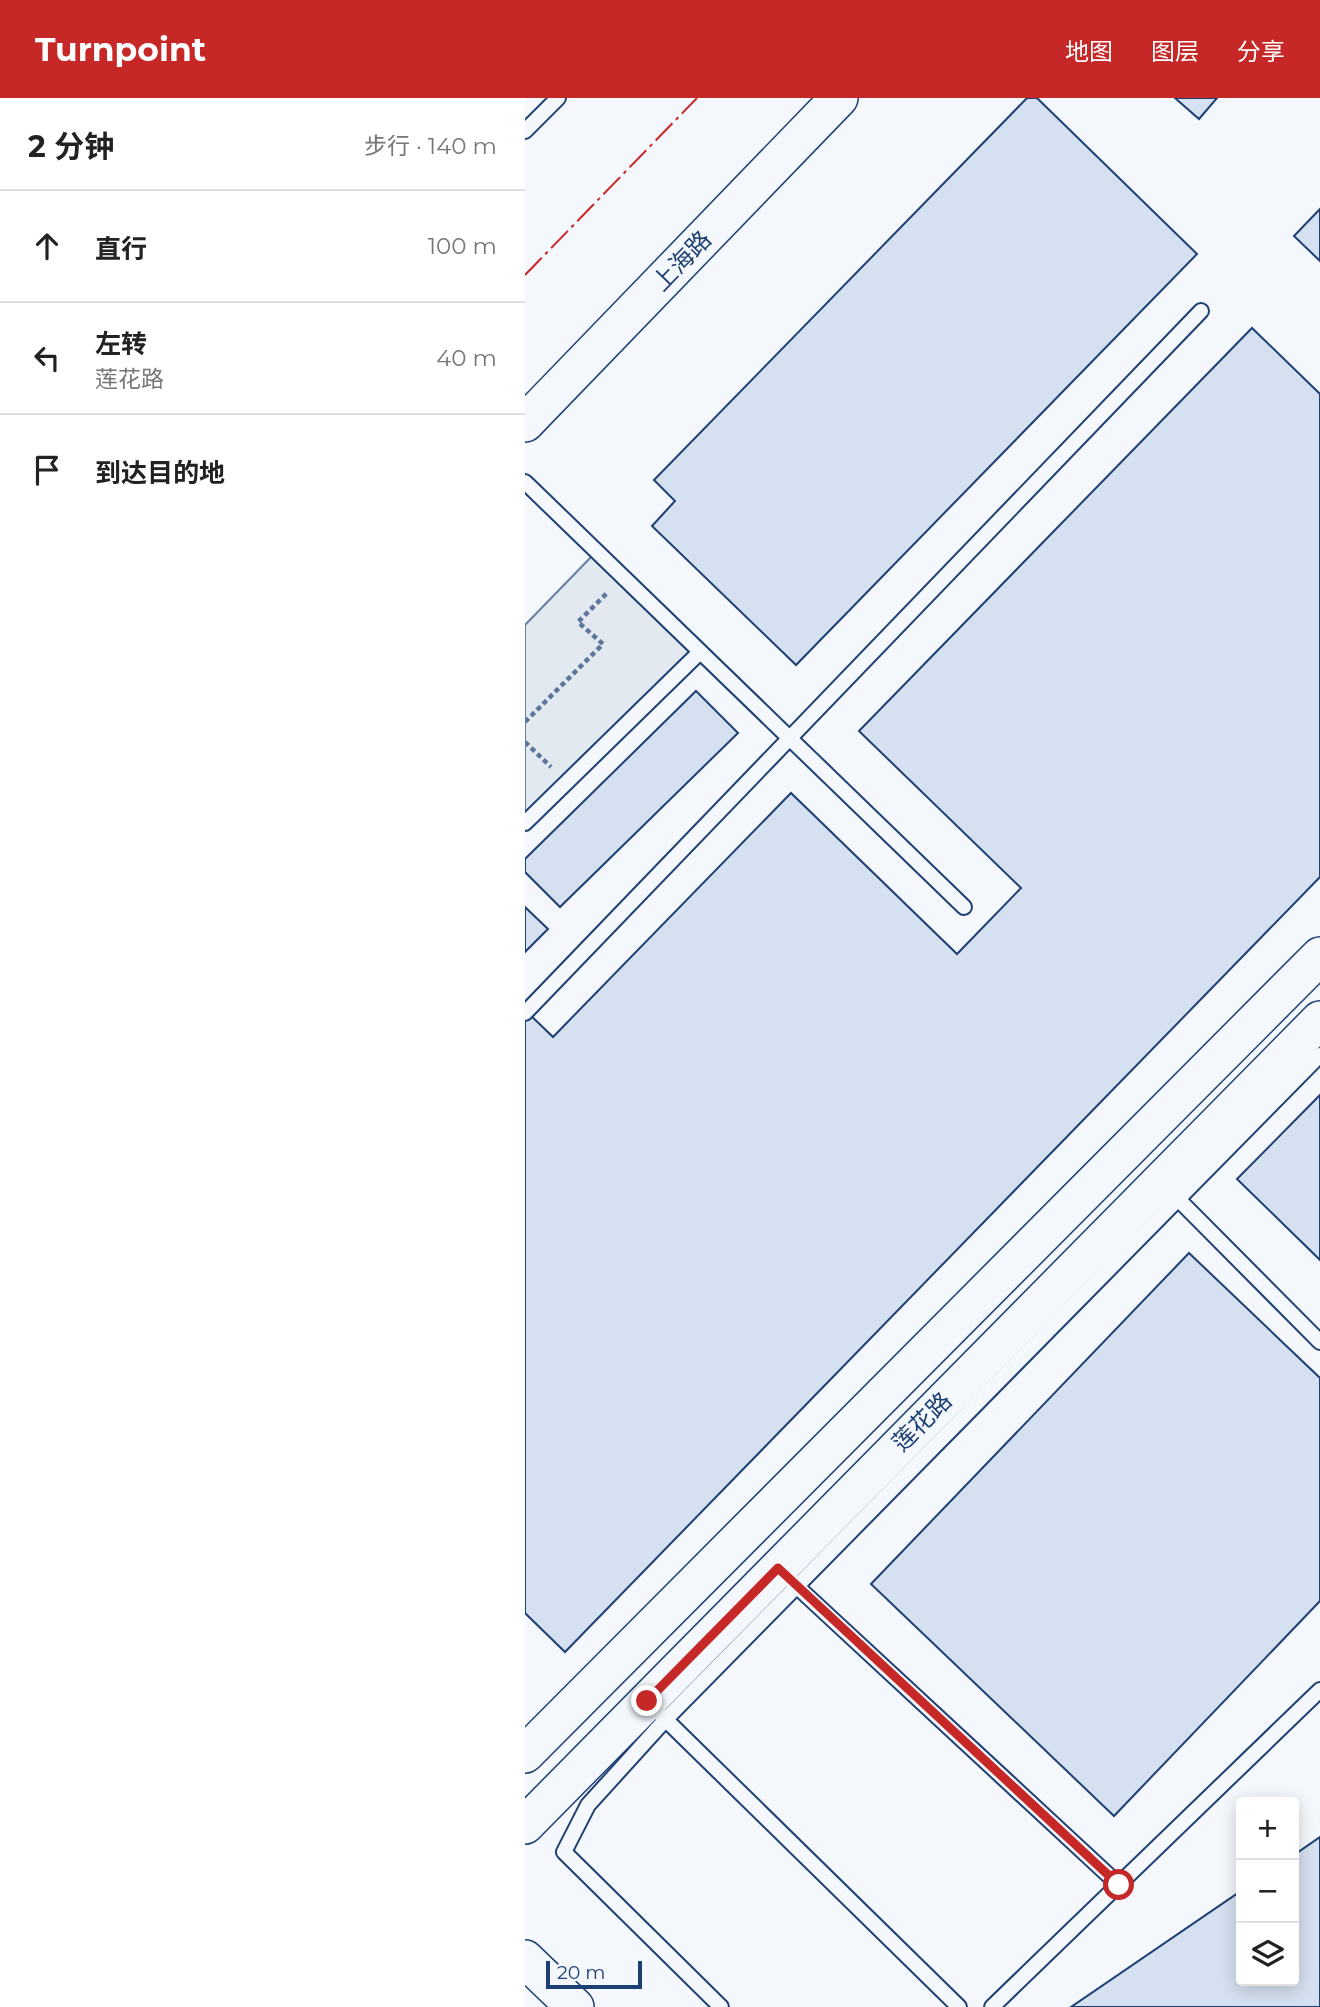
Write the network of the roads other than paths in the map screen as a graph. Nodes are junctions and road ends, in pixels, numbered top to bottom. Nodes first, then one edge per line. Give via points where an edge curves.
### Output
1 (558, 98) edge
2 (839, 98) edge
3 (527, 125) edge
4 (1201, 311) dead end
5 (525, 423) edge
6 (525, 482) edge
7 (699, 652) junction
8 (789, 739) junction
9 (525, 823) edge
10 (964, 907) dead end
11 (1320, 956) edge
12 (525, 1013) edge
13 (1320, 1020) edge
14 (1320, 1055) edge
15 (1169, 1190) junction
16 (1320, 1342) edge
17 (788, 1577) junction
18 (1320, 1690) edge
19 (657, 1710) junction
20 (525, 1754) edge
21 (525, 1825) edge
22 (1119, 1885) junction
23 (525, 1959) edge
24 (570, 2006) edge
25 (721, 2007) edge
26 (959, 2007) edge
27 (992, 2007) edge

1 - 3 lane
2 - 5 street, 上海路
4 - 8 lane
6 - 7 lane
7 - 8 lane
7 - 9 lane
8 - 10 lane
8 - 12 lane
11 - 20 street, 莲花路
13 - 15 street, 莲花路
14 - 15 lane
15 - 16 lane
15 - 17 street, 莲花路
17 - 19 street, 莲花路
17 - 22 lane
18 - 22 lane
19 - 21 street, 莲花路
19 - 25 lane via 588,1805 564,1852
19 - 26 lane
22 - 27 lane
23 - 24 street

